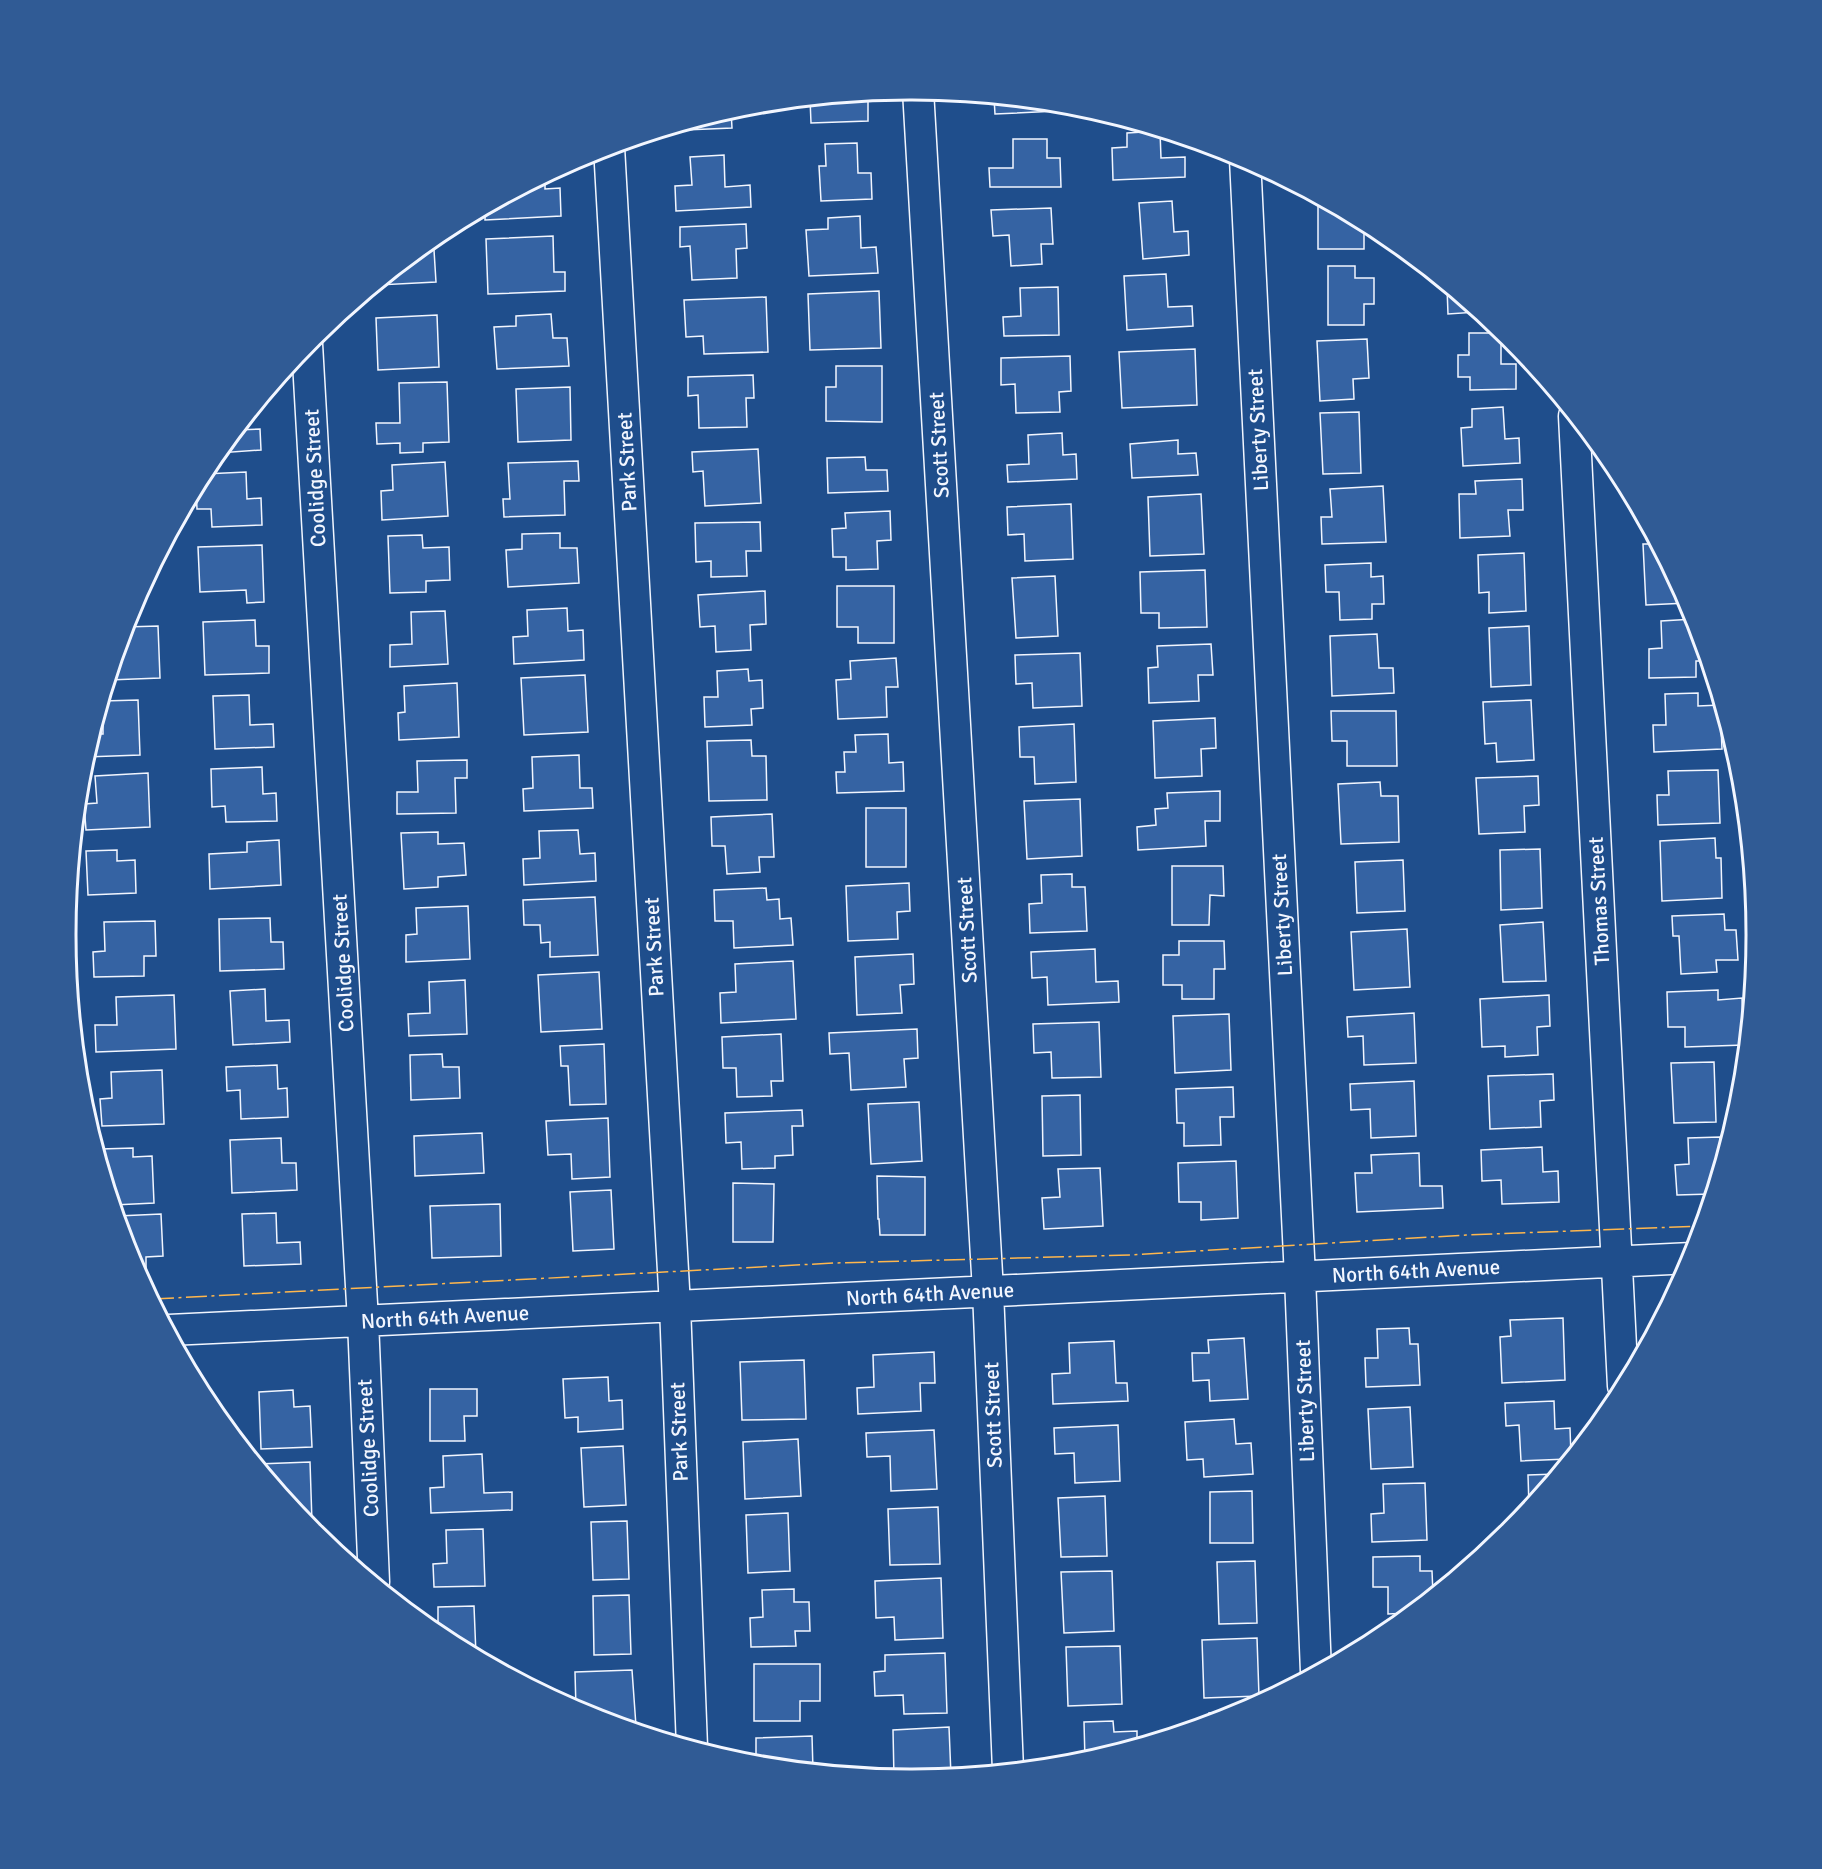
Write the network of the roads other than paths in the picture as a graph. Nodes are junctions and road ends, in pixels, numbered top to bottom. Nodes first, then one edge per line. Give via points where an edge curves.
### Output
1 (919, 100) edge
2 (610, 157) edge
3 (1246, 171) edge
4 (309, 357) edge
5 (1575, 428) edge
6 (1680, 1258) edge
7 (1618, 1261) junction
8 (1300, 1277) junction
9 (988, 1292) junction
10 (675, 1306) junction
11 (363, 1321) junction
12 (176, 1330) edge
13 (1622, 1370) edge
14 (374, 1572) edge
15 (1316, 1664) edge
16 (692, 1740) edge
17 (1008, 1763) edge

1 - 9 street, Scott Street
2 - 10 street, Park Street
3 - 8 street, Liberty Street
4 - 11 street, Coolidge Street
5 - 7 street, Thomas Street
6 - 7 street, North 64th Avenue
7 - 8 street, North 64th Avenue
7 - 13 street, Thomas Street
8 - 9 street, North 64th Avenue
8 - 15 street, Liberty Street
9 - 10 street, North 64th Avenue
9 - 17 street, Scott Street
10 - 11 street, North 64th Avenue
10 - 16 street, Park Street
11 - 12 street, North 64th Avenue
11 - 14 street, Coolidge Street

